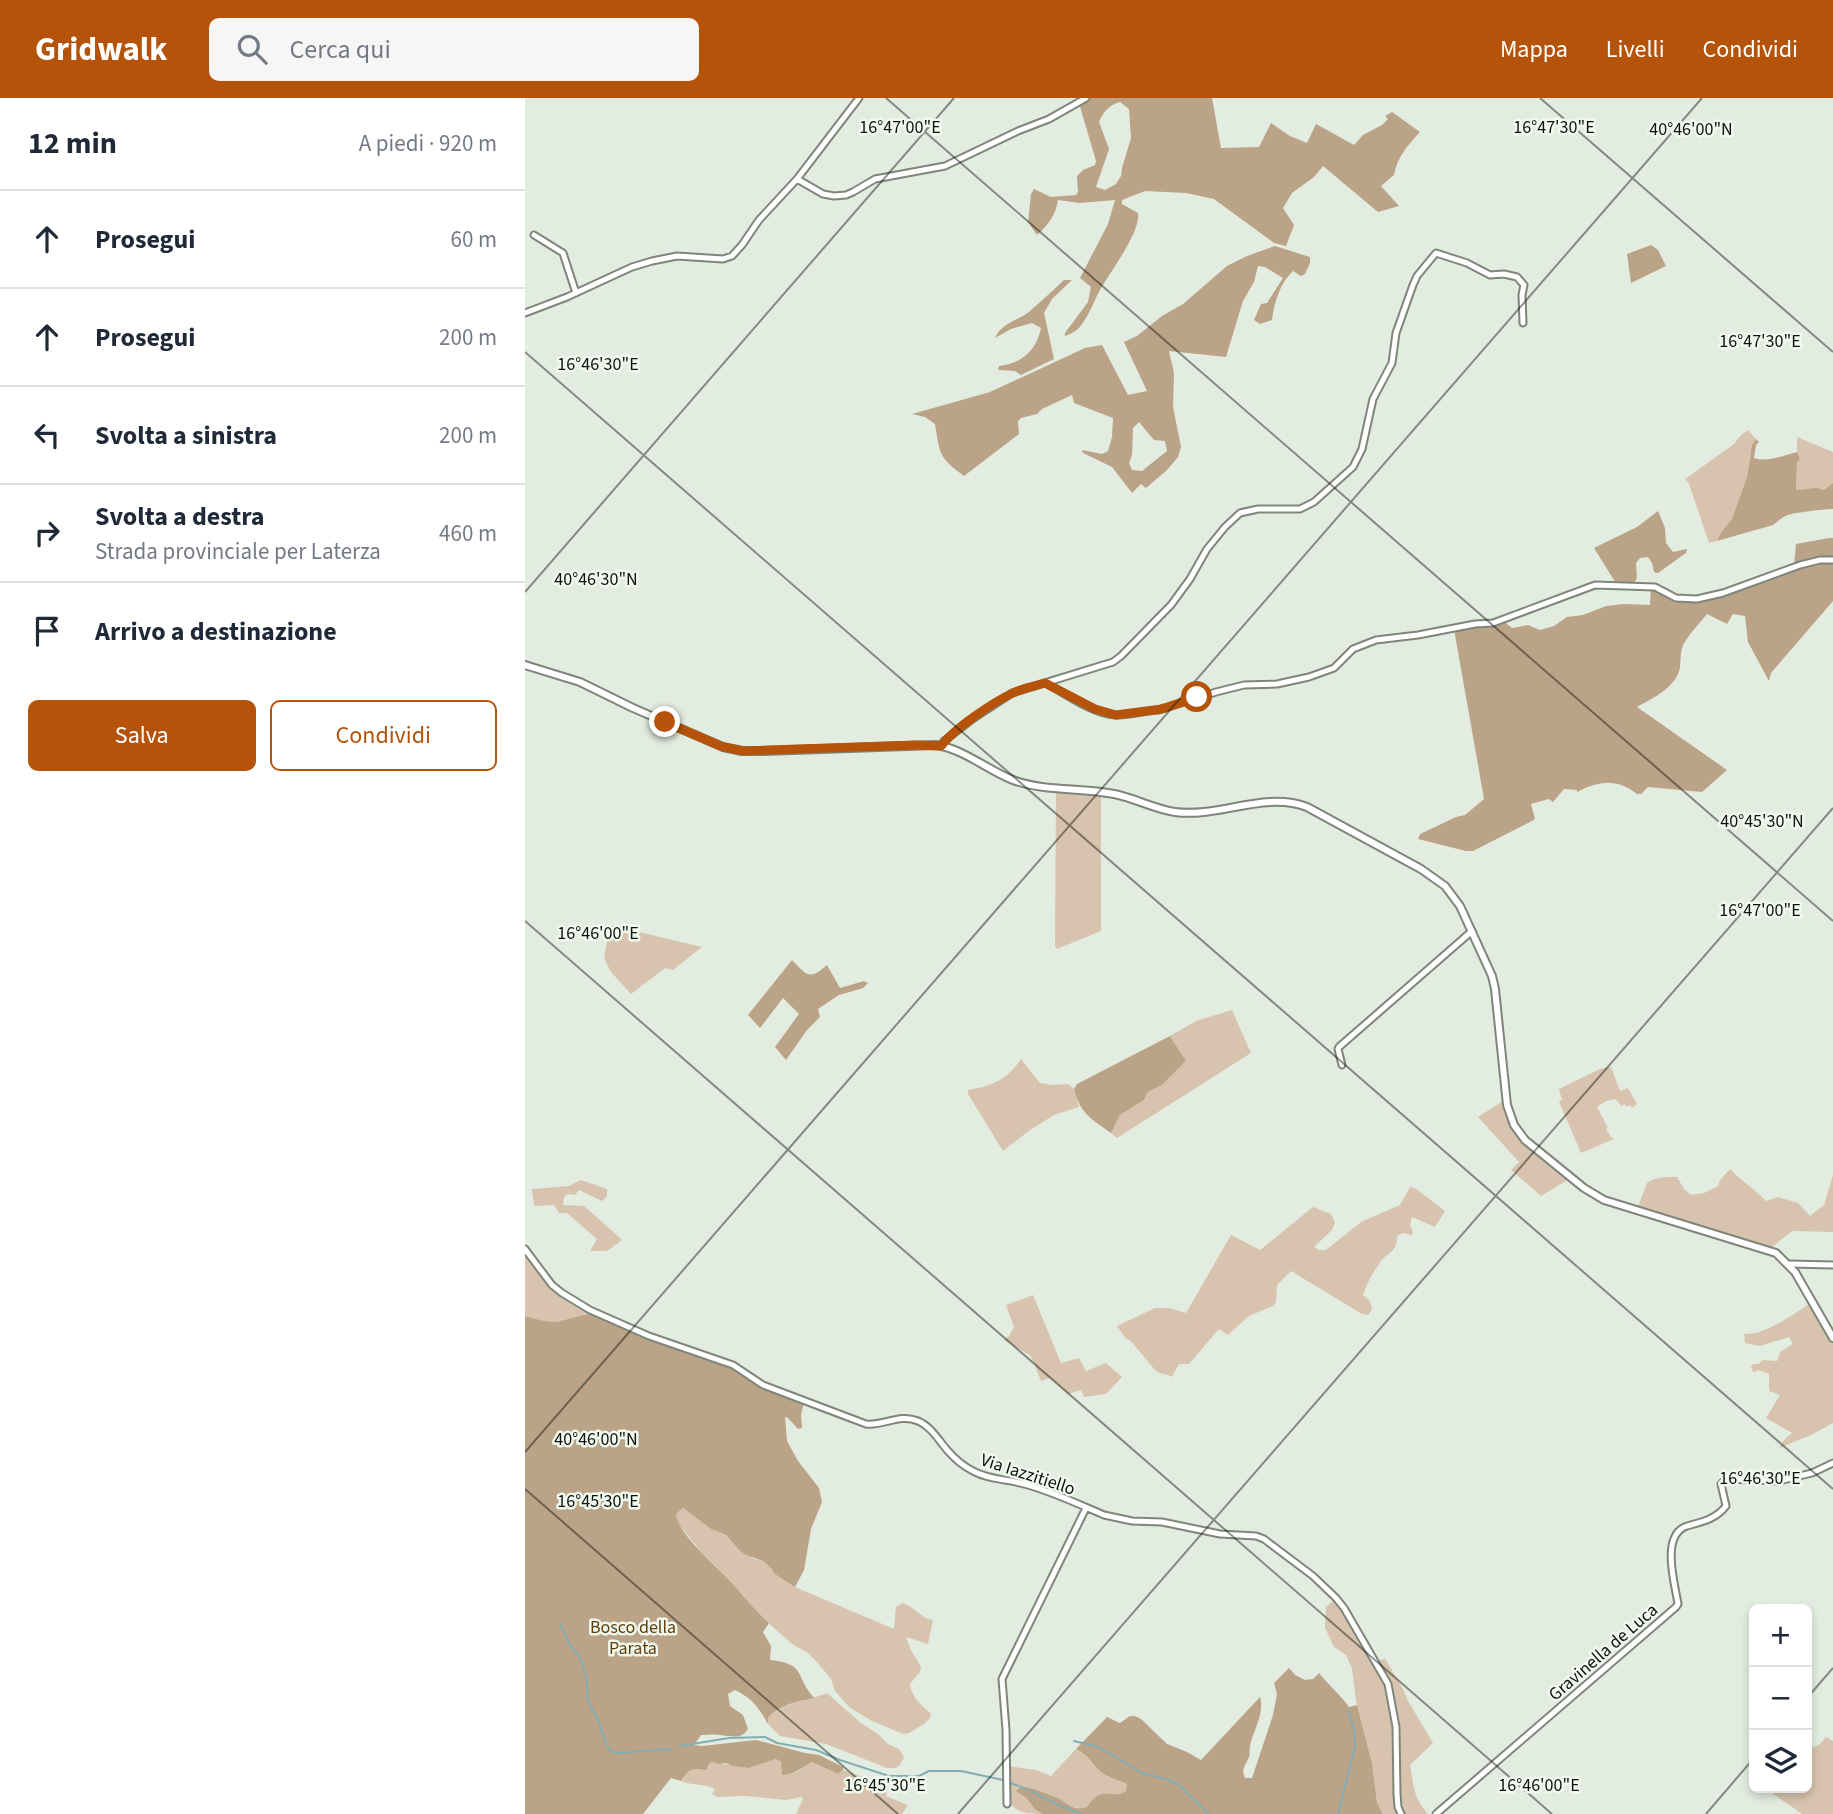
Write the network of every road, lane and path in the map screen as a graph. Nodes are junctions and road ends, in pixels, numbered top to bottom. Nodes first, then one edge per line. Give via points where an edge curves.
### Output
1 (859, 98) edge
2 (1086, 98) edge
3 (797, 179) junction
4 (534, 235) dead end
5 (576, 293) junction
6 (525, 313) edge
7 (1523, 323) dead end
8 (1833, 560) edge
9 (525, 665) edge
10 (1045, 683) junction
11 (941, 746) junction
12 (1472, 931) junction
13 (1342, 1065) dead end
14 (525, 1250) edge
15 (1789, 1264) junction
16 (1833, 1265) edge
17 (1833, 1338) edge
18 (1833, 1463) edge
19 (1086, 1508) junction
20 (1007, 1804) dead end
21 (1401, 1814) edge
22 (1436, 1814) edge

1 - 3 street
2 - 3 street via 945,166 875,179 846,195 823,194
3 - 5 street via 731,256 652,261
4 - 5 street via 563,253
5 - 6 street
7 - 10 street via 1524,285 1517,277 1490,275 1436,253 1413,285 1396,333 1392,363 1373,399 1362,449 1349,472 1300,509 1240,513 1207,549 1171,605 1121,656 1109,665
8 - 10 street via 1800,565 1697,600 1675,598 1655,587 1595,585 1493,623 1366,643 1334,668 1309,677 1244,685 1123,714 1095,709
9 - 11 main road via 580,682 737,750
10 - 11 street via 1002,699
11 - 12 main road via 1018,782 1116,794 1168,811 1198,813 1271,802 1297,803 1435,878 1456,898
12 - 13 street via 1339,1046
12 - 15 main road via 1494,983 1510,1116 1525,1140 1604,1200 1766,1249
14 - 19 street, Via Iazzitiello via 552,1285 590,1310 733,1365 763,1385 866,1424 917,1420 957,1461 975,1472 1034,1486
15 - 16 street
15 - 17 main road
18 - 22 street, Gravinella de Luca via 1779,1481 1726,1479 1721,1484 1726,1506 1721,1513 1683,1528 1672,1545 1676,1607
19 - 20 street via 1002,1679
19 - 21 street, Via Iazzitiello via 1124,1520 1256,1536 1336,1598 1388,1684 1396,1727

